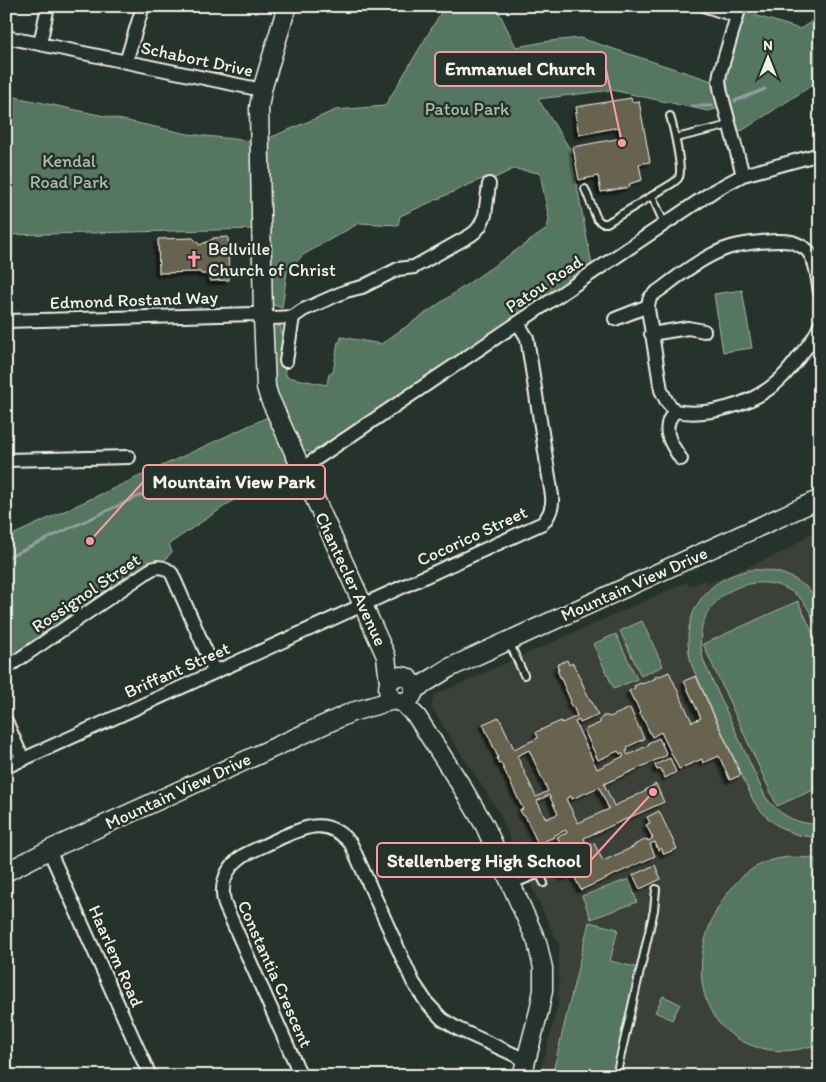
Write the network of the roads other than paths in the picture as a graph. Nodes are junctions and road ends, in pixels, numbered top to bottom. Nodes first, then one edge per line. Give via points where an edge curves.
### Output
1 (48, 6) edge
2 (143, 6) edge
3 (287, 6) edge
4 (706, 6) edge
5 (739, 11) edge
6 (6, 37) edge
7 (40, 44) junction
8 (126, 62) junction
9 (262, 90) junction
10 (670, 116) dead end
11 (730, 125) junction
12 (676, 138) junction
13 (820, 154) edge
14 (743, 175) junction
15 (489, 184) dead end
16 (586, 188) dead end
17 (652, 196) junction
18 (664, 224) junction
19 (820, 292) edge
20 (648, 306) junction
21 (262, 316) junction
22 (293, 317) junction
23 (615, 319) dead end
24 (6, 321) edge
25 (518, 323) junction
26 (820, 325) edge
27 (704, 331) dead end
28 (651, 334) junction
29 (817, 342) edge
30 (286, 361) dead end
31 (675, 411) junction
32 (129, 457) dead end
33 (681, 459) dead end
34 (6, 460) edge
35 (301, 470) junction
36 (820, 499) edge
37 (363, 605) junction
38 (508, 641) junction
39 (6, 668) edge
40 (215, 672) junction
41 (524, 675) dead end
42 (401, 689) junction
43 (6, 721) edge
44 (23, 760) junction
45 (6, 767) edge
46 (49, 850) junction
47 (6, 872) edge
48 (544, 883) dead end
49 (512, 885) junction
50 (656, 889) dead end
51 (524, 1068) edge
52 (150, 1076) edge
53 (300, 1076) edge
54 (616, 1076) edge

1 - 7 street
2 - 8 street, Schabort Drive
3 - 9 street, Chantecler Avenue
4 - 5 street
5 - 11 street via 719,82
6 - 7 street, Schabort Drive
7 - 8 street, Schabort Drive
8 - 9 street, Schabort Drive
9 - 21 street, Chantecler Avenue via 259,114
10 - 12 lane
11 - 12 lane
11 - 14 street
12 - 17 lane via 678,179
13 - 14 street, Patou Road
14 - 18 street, Patou Road
15 - 22 street via 485,215 471,235 414,267 398,269
16 - 17 lane via 596,219 602,223
17 - 18 lane
18 - 25 street, Patou Road
19 - 20 street via 815,263 805,249 786,241 757,243 716,252 653,295
20 - 23 street
20 - 28 street
21 - 22 street, Edmond Rostand Way
21 - 24 street, Edmond Rostand Way
21 - 35 street, Chantecler Avenue via 267,392
22 - 30 street
25 - 35 street, Patou Road
25 - 37 street, Cocorico Street via 527,338 552,496 550,512 537,526
26 - 29 street
27 - 28 street via 688,328
28 - 31 street via 661,390
29 - 31 street via 776,384 747,401 696,413
31 - 33 street via 668,423 668,434
32 - 34 street
35 - 37 street, Chantecler Avenue
36 - 38 street, Mountain View Drive
37 - 40 street, Briffant Street
37 - 42 street, Chantecler Avenue via 386,656 398,666
38 - 41 lane
38 - 42 street, Mountain View Drive
39 - 40 street, Rossignol Street via 157,567 172,574
40 - 44 street, Briffant Street
42 - 46 street, Mountain View Drive via 370,699 352,712
42 - 49 street, Chantecler Avenue via 485,826
43 - 44 street
44 - 45 street, Briffant Street
46 - 47 street, Mountain View Drive
46 - 52 street, Haarlem Road
48 - 49 lane via 537,875
49 - 51 street, Chantecler Avenue via 537,942 544,979 542,1000
50 - 54 lane
51 - 53 street, Constantia Crescent via 442,1019 427,1003 413,982 351,844 335,830 316,826 303,828 238,858 228,869 222,890 225,905

